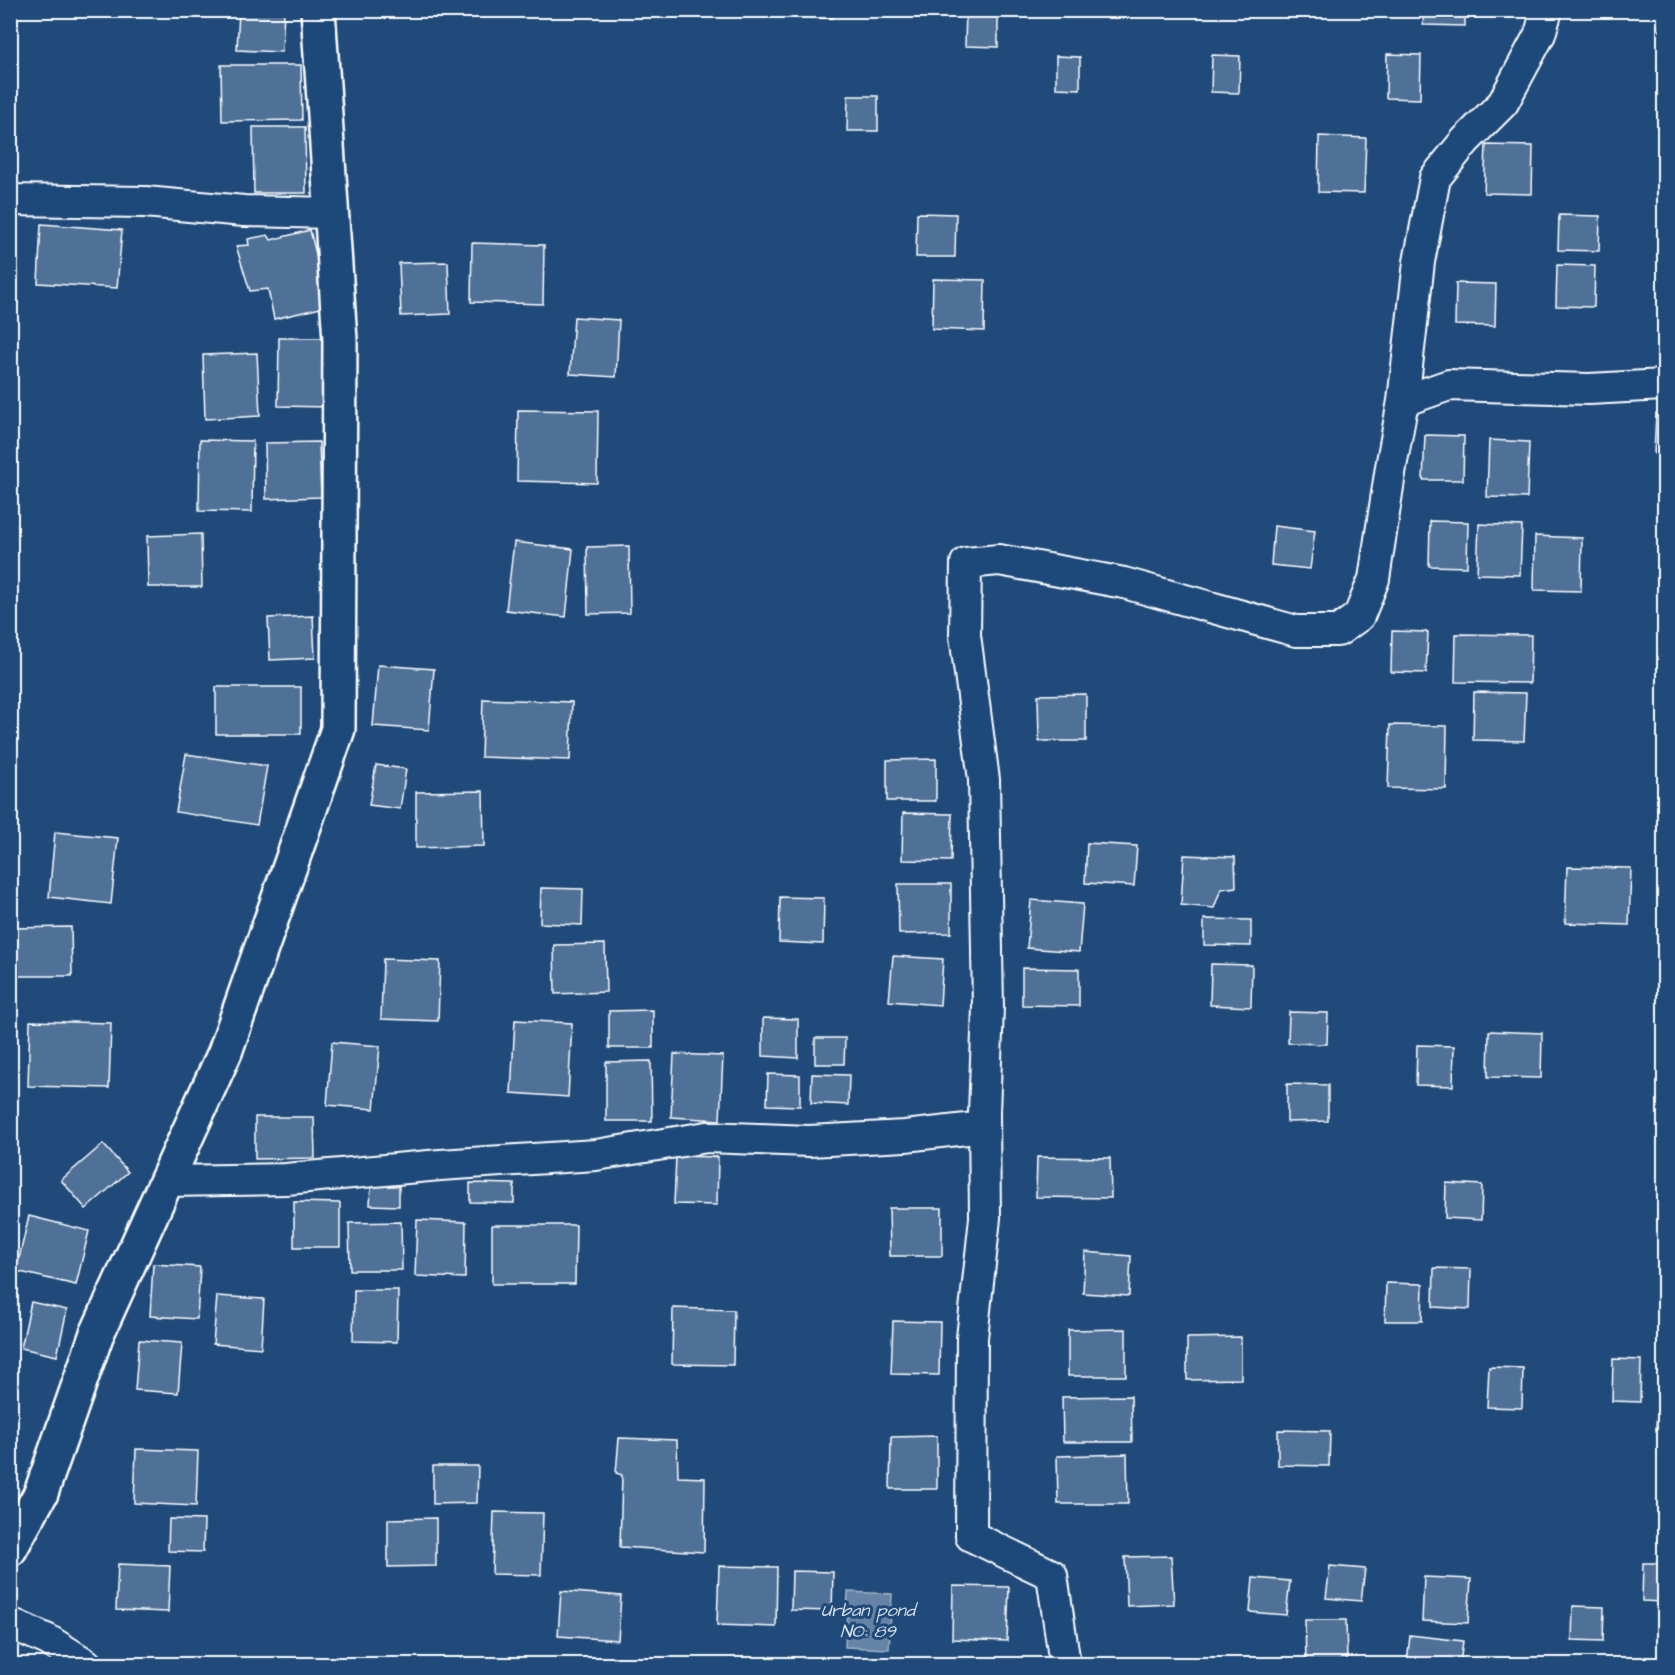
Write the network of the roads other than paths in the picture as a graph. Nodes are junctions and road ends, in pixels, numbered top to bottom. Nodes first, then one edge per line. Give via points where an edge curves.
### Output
1 (318, 10) edge
2 (1547, 10) edge
3 (10, 200) edge
4 (332, 213) junction
5 (1665, 385) edge
6 (1403, 400) junction
7 (984, 1127) junction
8 (166, 1181) junction
9 (10, 1550) edge
10 (10, 1623) edge
11 (86, 1665) edge
12 (1065, 1665) edge

1 - 4 main road
2 - 6 street via 1540,34 1503,102 1435,178 1419,262
3 - 4 street via 145,202 244,211
4 - 8 main road via 340,340 338,729 225,1052
5 - 6 street via 1589,389 1449,385
6 - 7 street via 1374,579 1359,616 1338,631 1296,631 1124,583 1011,562 966,563 965,635 984,780 988,1007
7 - 8 street via 808,1141 707,1137 596,1155 286,1179
7 - 12 street via 985,1218 972,1338 971,1536 1052,1575
8 - 9 main road via 96,1336 41,1492
10 - 11 street via 48,1640

